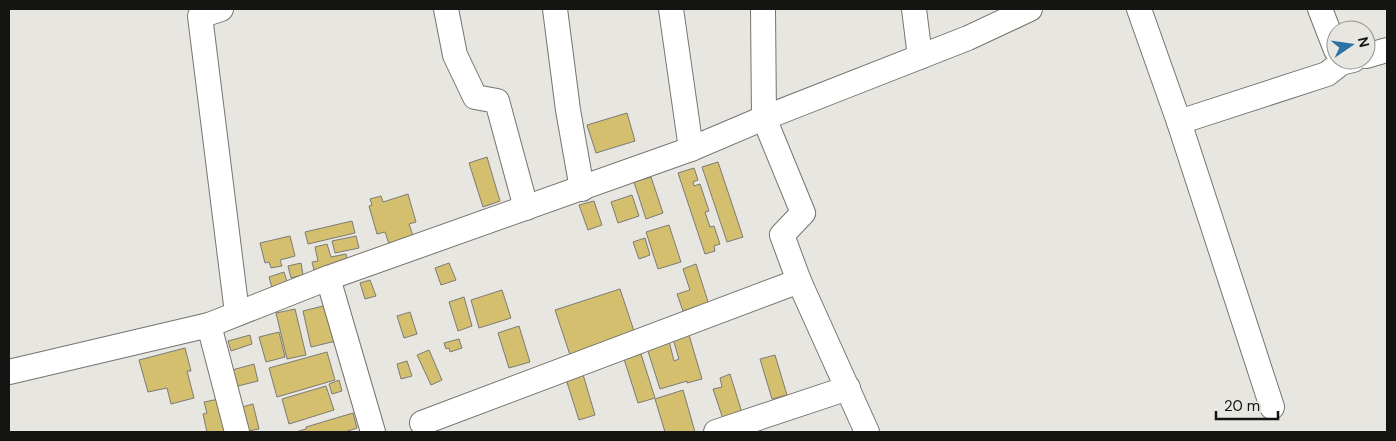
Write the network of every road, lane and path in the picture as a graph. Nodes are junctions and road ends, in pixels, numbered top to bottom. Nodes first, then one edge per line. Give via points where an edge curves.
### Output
1 (221, 9) edge
2 (446, 9) edge
3 (555, 9) edge
4 (671, 9) edge
5 (763, 9) edge
6 (914, 9) edge
7 (1030, 9) edge
8 (1140, 9) edge
9 (1320, 9) edge
10 (1326, 22) edge
11 (920, 57) junction
12 (1331, 70) edge
13 (764, 118) junction
14 (1179, 122) junction
15 (691, 149) junction
16 (582, 189) junction
17 (526, 208) junction
18 (328, 278) junction
19 (799, 281) junction
20 (237, 313) junction
21 (209, 325) junction
22 (9, 372) edge
23 (848, 388) junction
24 (1272, 407) dead end
25 (422, 423) dead end
26 (237, 432) edge
27 (373, 432) edge
28 (716, 432) edge
29 (867, 432) edge

1 - 20 street via 200,16
2 - 17 street via 454,55 475,97 497,101
3 - 16 street
4 - 15 street
5 - 13 street
6 - 11 street
7 - 11 street
8 - 14 street
9 - 10 street
11 - 13 street
12 - 14 street via 1327,74
13 - 15 street
13 - 19 street via 803,213 782,235
14 - 24 street
15 - 16 street
16 - 17 street
17 - 18 street
18 - 20 street
18 - 27 street
19 - 23 street
19 - 25 street
20 - 21 street
21 - 22 street
21 - 26 street
23 - 28 street
23 - 29 street

